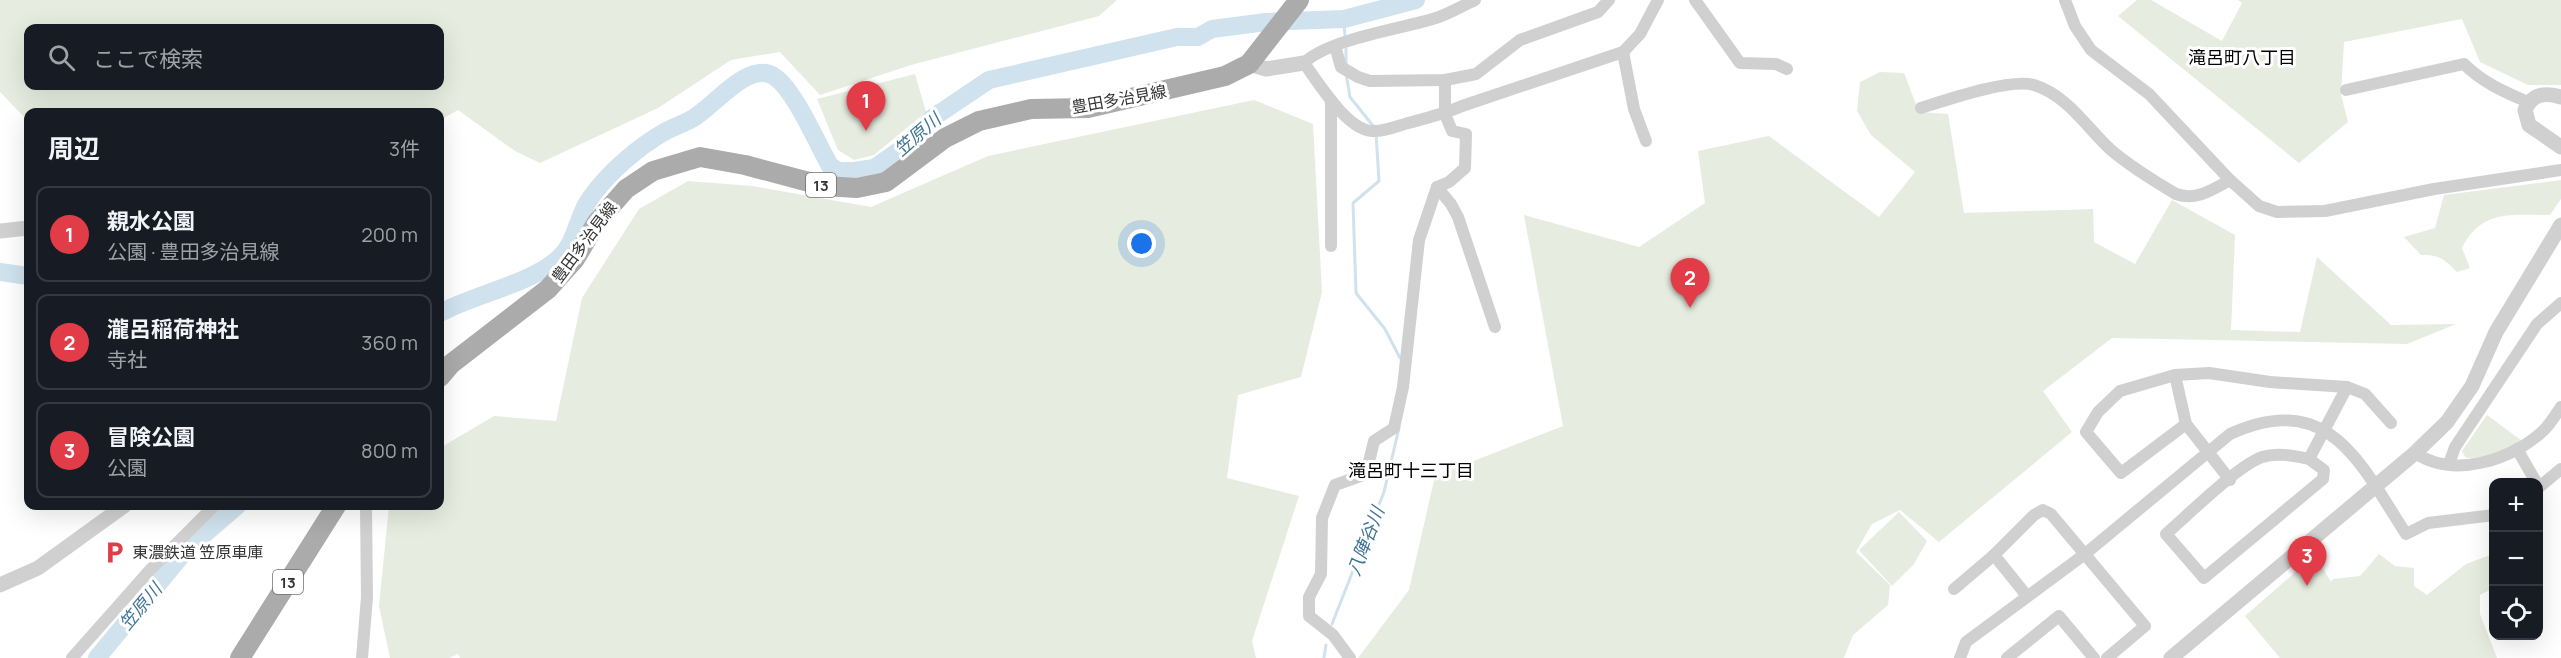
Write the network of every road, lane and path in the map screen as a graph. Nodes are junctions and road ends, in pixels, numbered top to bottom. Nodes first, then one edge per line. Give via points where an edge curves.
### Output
1 (1474, 0) edge
2 (1609, 0) edge
3 (1658, 0) edge
4 (1695, 0) edge
5 (2065, 0) edge
6 (1295, 7) edge
7 (1341, 44) junction
8 (1623, 52) junction
9 (1254, 57) junction
10 (1304, 63) junction
11 (1787, 69) dead end
12 (1445, 80) junction
13 (2346, 90) dead end
14 (2561, 97) edge
15 (1331, 100) junction
16 (2528, 102) junction
17 (1921, 108) dead end
18 (1445, 114) junction
19 (1646, 141) dead end
20 (2561, 147) edge
21 (2561, 170) edge
22 (2230, 180) junction
23 (1437, 187) junction
24 (2561, 225) edge
25 (24, 228) edge
26 (0, 231) edge
27 (1331, 246) dead end
28 (2561, 303) edge
29 (1495, 327) dead end
30 (444, 365) edge
31 (2175, 375) junction
32 (2347, 387) junction
33 (2561, 407) edge
34 (2391, 423) dead end
35 (2186, 424) junction
36 (2325, 430) junction
37 (2517, 449) junction
38 (2208, 452) junction
39 (2415, 453) junction
40 (2309, 459) junction
41 (2449, 464) junction
42 (2561, 469) edge
43 (2533, 478) edge
44 (2230, 480) junction
45 (2374, 484) junction
46 (2543, 485) edge
47 (118, 510) edge
48 (210, 510) edge
49 (333, 510) edge
50 (366, 510) edge
51 (2489, 515) edge
52 (2085, 554) junction
53 (1994, 555) junction
54 (0, 585) edge
55 (1954, 589) dead end
56 (2027, 596) junction
57 (72, 658) edge
58 (240, 658) edge
59 (362, 658) edge
60 (1350, 658) edge
61 (1960, 658) edge
62 (2007, 658) edge
63 (2094, 658) edge
64 (2107, 658) edge
65 (2171, 658) edge

1 - 7 street via 1439,17
2 - 12 street via 1598,12 1520,40 1476,74
3 - 8 street via 1640,34
4 - 11 street via 1740,63 1776,64
5 - 22 street via 2075,26 2091,50 2149,94
6 - 9 main road, 豊田多治見線 / 13
7 - 10 street
7 - 12 street via 1341,67 1371,81
8 - 18 street
8 - 19 street via 1634,109
9 - 10 street via 1266,69
9 - 30 main road, 豊田多治見線 / 13 via 1226,76 1146,96 1088,108 1008,112 979,121 945,138 886,182 857,188 824,186 700,157 653,171 626,189 548,289
10 - 15 street
12 - 18 street
13 - 16 street via 2464,63 2494,87
14 - 16 street via 2550,94
15 - 18 street via 1352,121 1376,130
15 - 27 street
16 - 20 street via 2525,110 2529,125
17 - 22 street via 1973,93 2032,84 2051,93 2112,151 2176,195 2202,195
18 - 23 street via 1452,131 1466,134 1465,168
21 - 22 street via 2434,189 2325,211 2277,212 2259,206
23 - 29 street via 1458,217
23 - 60 street via 1419,240 1394,428 1374,441 1366,474 1335,485 1322,518 1322,574 1307,607 1309,616 1333,635
24 - 39 street via 2496,332 2472,386 2447,422
25 - 26 street
28 - 41 street via 2537,324 2455,447
31 - 32 street via 2209,373
31 - 35 street
31 - 35 street via 2120,391 2098,412 2086,432 2121,473
32 - 34 street via 2365,394
32 - 36 street
33 - 37 street via 2546,428
35 - 38 street
36 - 38 street via 2281,420 2251,424 2230,434
36 - 40 street
36 - 45 street via 2342,441
37 - 41 street via 2484,462
37 - 43 street
38 - 44 street
38 - 52 street
39 - 41 street via 2427,461
39 - 45 street
40 - 44 street via 2286,454 2264,457
40 - 44 street via 2324,470 2323,479 2204,578 2166,534
42 - 46 street
45 - 51 street via 2406,534 2428,523
45 - 65 street
47 - 54 street via 38,568
48 - 57 street
49 - 58 main road, 13
50 - 59 street via 367,597
52 - 53 street via 2052,514 2043,510
52 - 56 street
52 - 64 street via 2145,626
53 - 55 street
53 - 56 street
56 - 61 street via 1966,642
62 - 63 street via 2059,616

